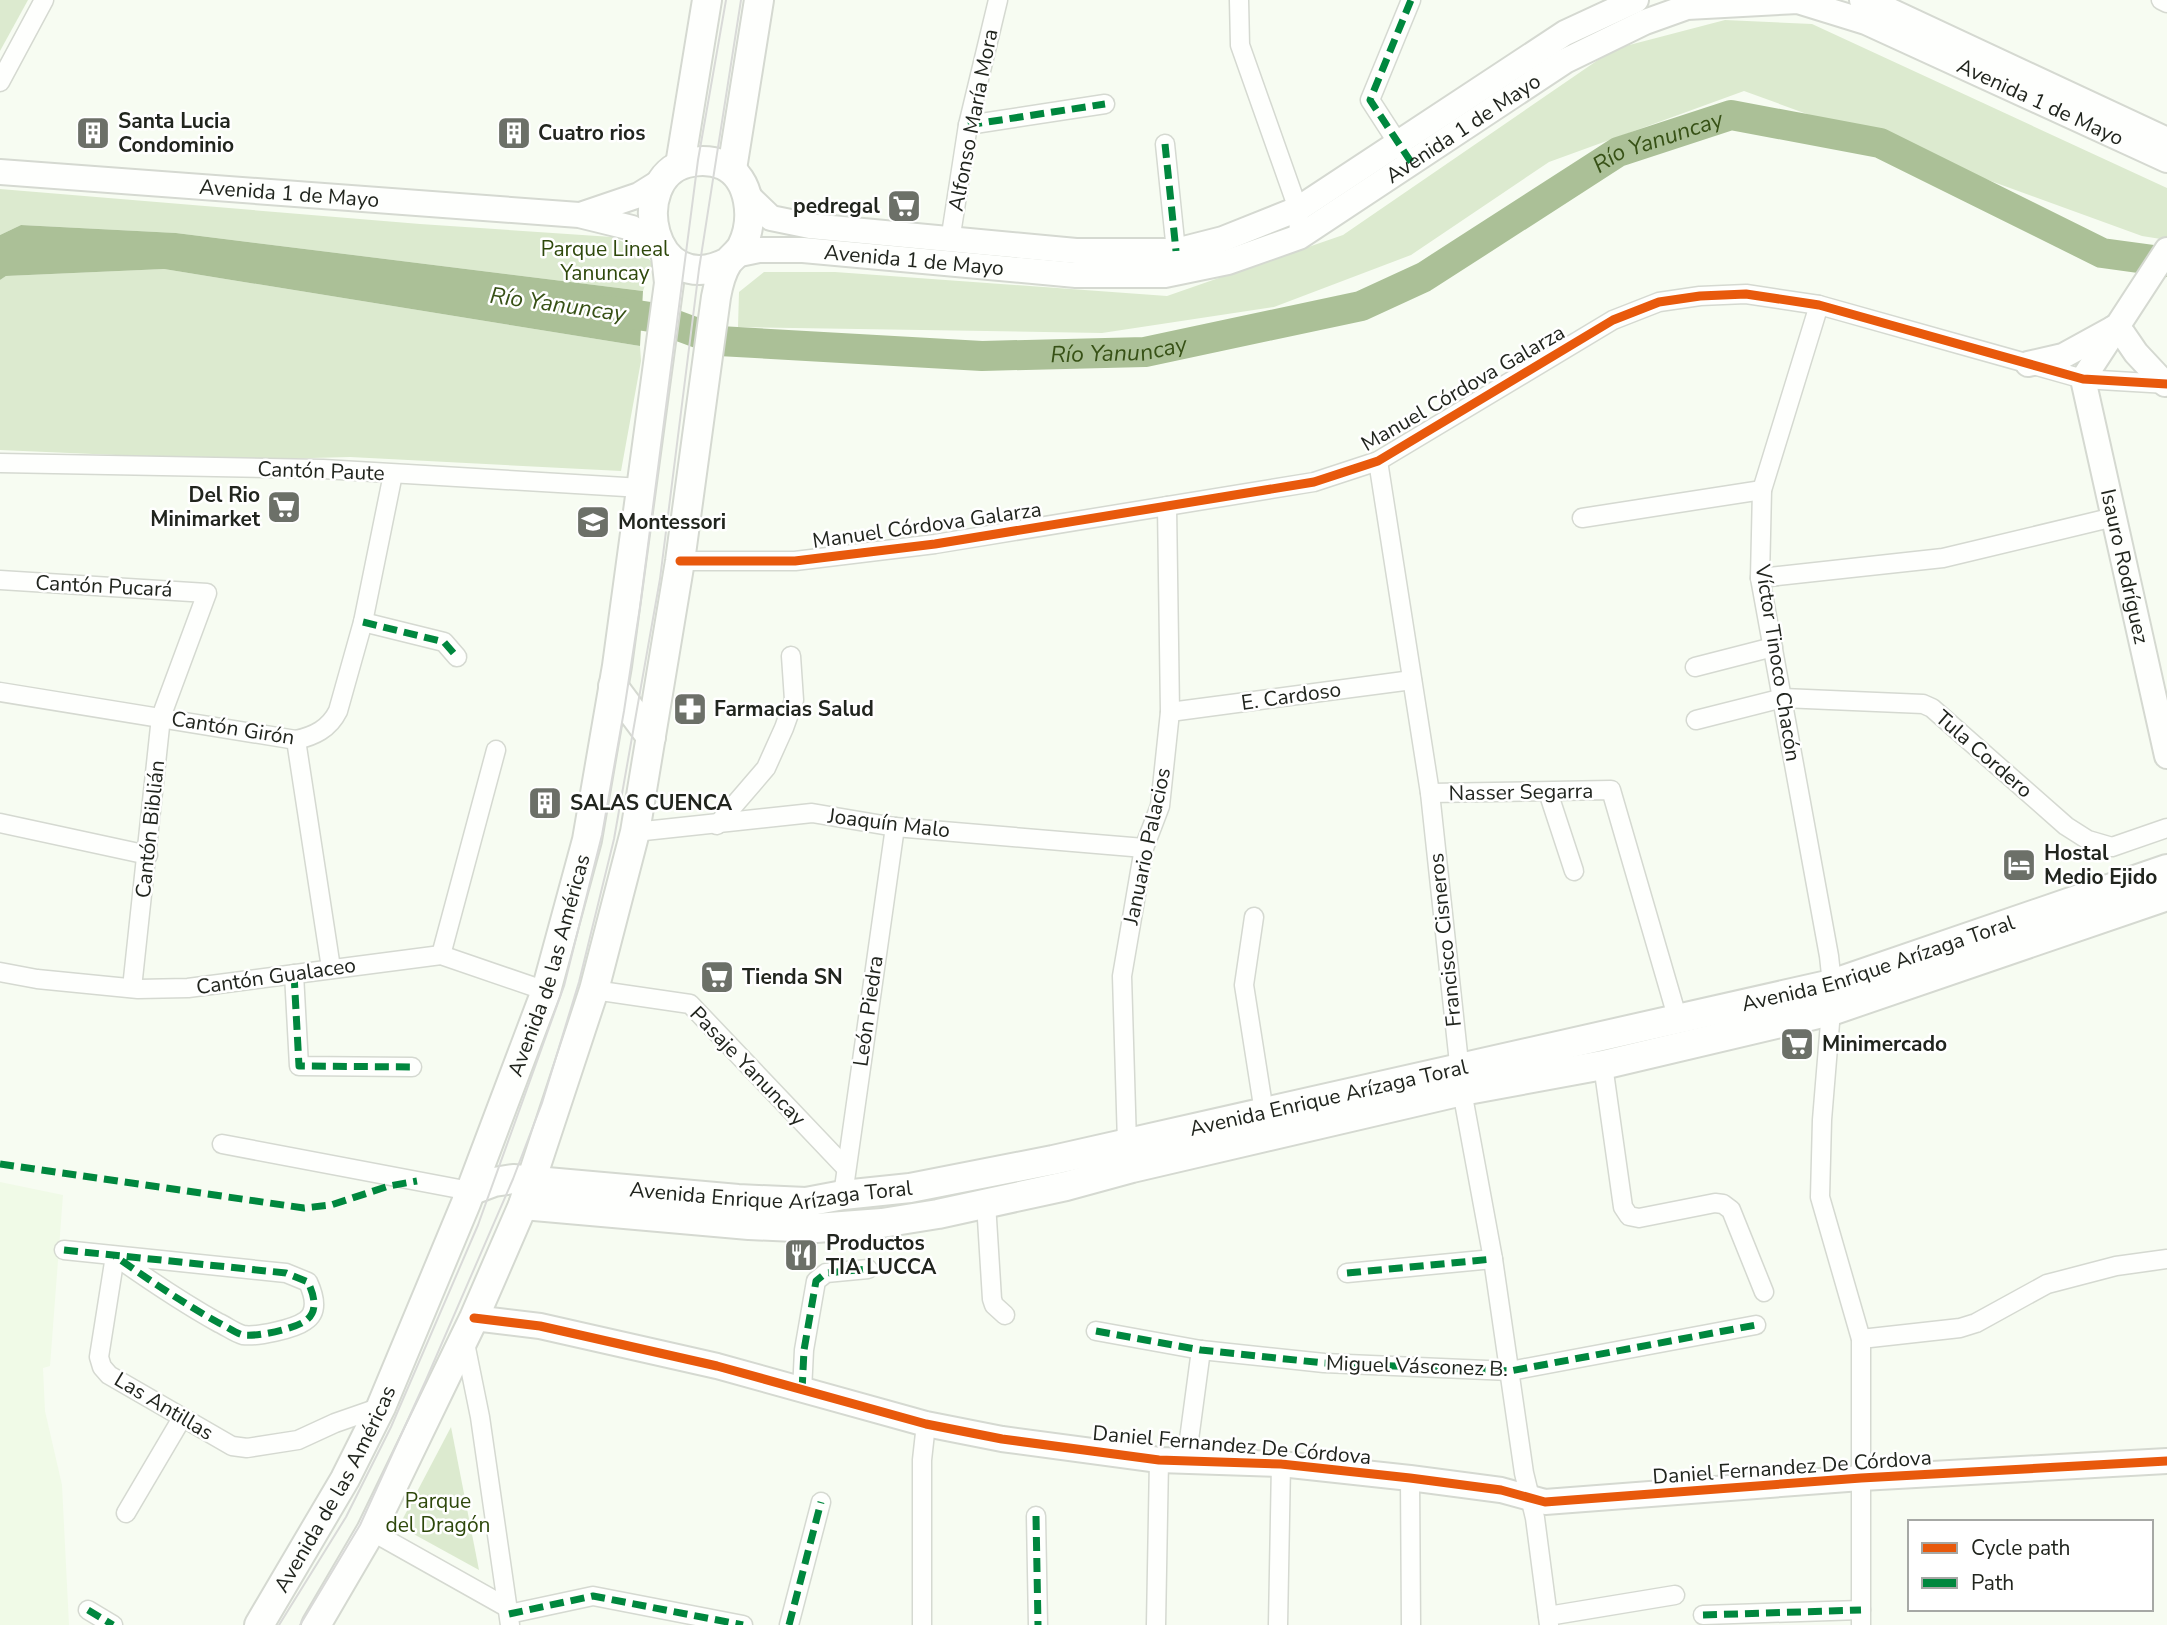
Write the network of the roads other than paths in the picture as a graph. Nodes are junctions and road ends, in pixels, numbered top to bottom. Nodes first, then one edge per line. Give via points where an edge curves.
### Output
1 (44, 0) edge
2 (707, 0) edge
3 (759, 0) edge
4 (998, 0) edge
5 (1239, 0) edge
6 (1411, 0) edge
7 (1636, 0) edge
8 (1861, 0) edge
9 (2161, 0) edge
10 (1798, 1) edge
11 (2167, 3) edge
12 (0, 82) edge
13 (1105, 104) dead end
14 (968, 125) junction
15 (1165, 144) dead end
16 (2160, 150) edge
17 (1405, 153) junction
18 (732, 169) junction
19 (0, 172) edge
20 (672, 172) junction
21 (2167, 175) edge
22 (746, 194) junction
23 (1298, 209) junction
24 (579, 215) junction
25 (1299, 237) junction
26 (950, 241) junction
27 (2167, 250) edge
28 (1176, 251) junction
29 (732, 259) junction
30 (665, 262) junction
31 (1819, 305) junction
32 (2114, 328) junction
33 (2028, 364) junction
34 (2083, 379) junction
35 (2166, 384) edge
36 (1378, 461) junction
37 (0, 463) edge
38 (393, 474) junction
39 (642, 488) junction
40 (1762, 490) junction
41 (1167, 506) junction
42 (2114, 517) junction
43 (1582, 518) dead end
44 (680, 561) junction
45 (1760, 579) junction
46 (0, 580) edge
47 (207, 593) joint
48 (363, 622) junction
49 (1773, 647) junction
50 (791, 656) dead end
51 (457, 657) dead end
52 (1695, 667) dead end
53 (1412, 680) junction
54 (613, 686) junction
55 (0, 692) edge
56 (1783, 698) junction
57 (1170, 712) junction
58 (161, 717) junction
59 (1696, 720) dead end
60 (651, 737) junction
61 (296, 740) junction
62 (496, 751) dead end
63 (2167, 756) edge
64 (1548, 792) junction
65 (1430, 793) junction
66 (0, 823) edge
67 (717, 825) junction
68 (895, 827) junction
69 (2167, 828) edge
70 (635, 832) junction
71 (1144, 848) junction
72 (148, 855) junction
73 (2167, 869) edge
74 (1574, 871) dead end
75 (2167, 896) edge
76 (1254, 917) dead end
77 (441, 955) junction
78 (331, 968) junction
79 (0, 972) edge
80 (294, 974) junction
81 (132, 988) junction
82 (594, 989) junction
83 (546, 991) junction
84 (1831, 998) junction
85 (1678, 1020) junction
86 (1603, 1065) junction
87 (412, 1067) dead end
88 (1460, 1079) junction
89 (1264, 1112) junction
90 (1126, 1143) junction
91 (222, 1144) dead end
92 (845, 1167) junction
93 (470, 1191) junction
94 (527, 1193) junction
95 (843, 1195) junction
96 (986, 1203) junction
97 (64, 1250) dead end
98 (115, 1256) junction
99 (1493, 1259) junction
100 (2167, 1259) edge
101 (868, 1269) dead end
102 (1347, 1273) dead end
103 (1764, 1292) dead end
104 (1005, 1315) dead end
105 (1756, 1325) dead end
106 (469, 1327) junction
107 (1096, 1331) dead end
108 (1861, 1339) junction
109 (1201, 1350) junction
110 (1510, 1371) junction
111 (802, 1391) junction
112 (381, 1407) junction
113 (183, 1418) junction
114 (335, 1423) junction
115 (926, 1424) junction
116 (361, 1446) junction
117 (1160, 1460) junction
118 (2167, 1461) edge
119 (1186, 1462) junction
120 (1281, 1464) junction
121 (1410, 1478) junction
122 (1861, 1478) junction
123 (1530, 1498) junction
124 (821, 1502) dead end
125 (126, 1513) dead end
126 (1036, 1516) dead end
127 (372, 1531) junction
128 (1675, 1595) dead end
129 (88, 1610) dead end
130 (1703, 1615) dead end
131 (509, 1616) edge
132 (1861, 1618) edge
133 (1549, 1621) edge
134 (113, 1625) edge
135 (259, 1625) edge
136 (316, 1625) edge
137 (743, 1625) edge
138 (789, 1625) edge
139 (922, 1625) edge
140 (1038, 1625) edge
141 (1156, 1625) edge
142 (1278, 1625) edge
143 (1411, 1625) edge

1 - 12 street
2 - 20 main road, Avenida de las Américas
3 - 18 main road
4 - 14 street, Alfonso María Mora
5 - 23 street via 1240,45
6 - 17 street via 1370,100
7 - 17 main road, Avenida 1 de Mayo via 1565,33
8 - 16 main road, Avenida 1 de Mayo
9 - 11 street
10 - 16 main road, Avenida 1 de Mayo via 1866,22
10 - 17 main road, Avenida 1 de Mayo via 1687,7 1645,22 1566,61
13 - 14 street
14 - 26 street, Alfonso María Mora
15 - 28 street
16 - 21 main road
17 - 23 main road, Avenida 1 de Mayo
17 - 25 main road, Avenida 1 de Mayo
18 - 20 main road via 707,161
18 - 22 main road, Avenida de las Américas
19 - 24 main road, Avenida 1 de Mayo
20 - 24 main road, Avenida 1 de Mayo via 639,195
20 - 30 main road, Avenida de las Américas via 653,209 654,233
22 - 26 main road, Avenida 1 de Mayo via 771,218 784,222
22 - 29 main road, Avenida de las Américas via 749,208 744,241
23 - 25 street
23 - 28 main road, Avenida 1 de Mayo via 1223,239
24 - 30 main road, Avenida 1 de Mayo via 632,228
25 - 29 main road, Avenida 1 de Mayo via 1228,262 1165,275 1076,275 774,249
26 - 28 main road, Avenida 1 de Mayo via 1076,251
27 - 32 main road
29 - 30 main road via 711,269
29 - 44 main road, Avenida de las Américas via 716,297
30 - 39 main road, Avenida de las Américas
31 - 33 street, Manuel Córdova Galarza
31 - 36 street, Manuel Córdova Galarza via 1746,294 1659,302 1614,320
31 - 40 street, Víctor Tinoco Chacón
32 - 33 main road via 2063,356
32 - 34 main road
32 - 35 main road
33 - 34 street, Manuel Córdova Galarza
34 - 35 street, Manuel Córdova Galarza
34 - 42 main road, Isauro Rodríguez
36 - 41 street, Manuel Córdova Galarza via 1314,482
36 - 53 street, Francisco Cisneros
37 - 38 street, Cantón Paute
38 - 39 street, Cantón Paute
38 - 48 street, Cantón Girón
39 - 54 main road, Avenida de las Américas
40 - 43 street
40 - 45 street, Víctor Tinoco Chacón
41 - 44 street, Manuel Córdova Galarza via 935,544 795,561
41 - 57 street, Januario Palacios
42 - 45 street via 1943,558
42 - 63 main road, Isauro Rodríguez
44 - 60 main road, Avenida de las Américas
45 - 49 street, Víctor Tinoco Chacón
46 - 47 street, Cantón Pucará
47 - 58 street, Cantón Biblián
48 - 51 street via 444,642
48 - 61 street, Cantón Girón via 334,719 321,731
49 - 52 street
49 - 56 street, Víctor Tinoco Chacón
50 - 67 street via 794,700 784,728 765,768
53 - 57 street, E. Cardoso
53 - 65 street, Francisco Cisneros
54 - 60 main road
54 - 83 main road, Avenida de las Américas via 587,840
55 - 58 street, Cantón Girón
56 - 59 street, Tula Cordero
56 - 69 street, Tula Cordero via 1923,704 2088,840 2112,847
56 - 84 street, Víctor Tinoco Chacón via 1829,957
57 - 71 street, Januario Palacios via 1160,806
58 - 61 street, Cantón Girón
58 - 72 street, Cantón Biblián
60 - 70 main road, Avenida de las Américas
61 - 78 street
62 - 77 street
64 - 65 street, Nasser Segarra
64 - 74 street
64 - 85 street, Nasser Segarra via 1611,790
65 - 88 street, Francisco Cisneros
66 - 72 street
67 - 68 street, Joaquín Malo via 812,813
67 - 70 street, Joaquín Malo
68 - 71 street, Joaquín Malo
68 - 92 street, León Piedra
70 - 82 main road, Avenida de las Américas
71 - 90 street, Januario Palacios via 1122,976
72 - 81 street, Cantón Biblián
73 - 84 main road, Avenida Enrique Arízaga Toral
75 - 84 main road, Avenida Enrique Arízaga Toral
76 - 89 street via 1244,985
77 - 78 street, Cantón Gualaceo
77 - 83 street, Cantón Gualaceo
78 - 80 street, Cantón Gualaceo
79 - 81 street, Cantón Gualaceo
80 - 81 street, Cantón Gualaceo via 210,987
80 - 87 street via 299,1066
82 - 92 street, Pasaje Yanuncay via 690,1004
82 - 94 main road, Avenida de las Américas
83 - 93 main road, Avenida de las Américas
84 - 85 main road, Avenida Enrique Arízaga Toral
84 - 86 main road, Avenida Enrique Arízaga Toral
84 - 108 street, Víctor Tinoco Chacón via 1820,1197
85 - 88 main road, Avenida Enrique Arízaga Toral
86 - 88 main road, Avenida Enrique Arízaga Toral
86 - 103 street via 1623,1207 1629,1216 1723,1204 1731,1210
88 - 89 main road, Avenida Enrique Arízaga Toral
88 - 96 main road, Avenida Enrique Arízaga Toral via 1066,1186
88 - 99 street, Francisco Cisneros
89 - 90 main road, Avenida Enrique Arízaga Toral
90 - 95 main road, Avenida Enrique Arízaga Toral via 910,1188
91 - 93 street
92 - 95 street, León Piedra
93 - 94 main road, Avenida Enrique Arízaga Toral via 513,1179
93 - 112 main road, Avenida de las Américas
94 - 95 main road, Avenida Enrique Arízaga Toral via 806,1202
94 - 96 main road, Avenida Enrique Arízaga Toral via 749,1225 816,1228 893,1221
94 - 106 main road, Avenida de las Américas
96 - 104 street via 992,1300
97 - 98 street
98 - 98 street via 180,1301 242,1335 294,1327 313,1312 308,1282 286,1273
98 - 113 street, Las Antillas via 99,1357 102,1367
99 - 102 street
99 - 110 street, Francisco Cisneros
100 - 108 street via 2116,1266 2047,1284 1960,1328
101 - 111 street via 827,1273 816,1281
105 - 110 street, Miguel Vásconez B.
106 - 111 main road, Daniel Fernandez De Córdova via 540,1326 717,1366
106 - 127 main road, Avenida de las Américas
106 - 131 street
107 - 109 street, Miguel Vásconez B.
108 - 122 street, Víctor Tinoco Chacón
109 - 110 street, Miguel Vásconez B. via 1324,1363
109 - 119 street
110 - 123 street, Francisco Cisneros
111 - 115 main road, Daniel Fernandez De Córdova
112 - 114 street, Las Antillas
112 - 116 main road, Avenida de las Américas
113 - 114 street, Las Antillas via 232,1446 247,1448 298,1440
113 - 125 street
114 - 116 street via 351,1429
115 - 117 main road, Daniel Fernandez De Córdova
115 - 139 street
116 - 135 main road, Avenida de las Américas
117 - 119 main road, Daniel Fernandez De Córdova
117 - 141 street
118 - 122 main road, Daniel Fernandez De Córdova
119 - 120 main road, Daniel Fernandez De Córdova
120 - 121 main road, Daniel Fernandez De Córdova
120 - 142 street
121 - 123 main road, Daniel Fernandez De Córdova
121 - 143 street
122 - 123 main road, Daniel Fernandez De Córdova via 1570,1502
122 - 132 street, Víctor Tinoco Chacón
123 - 133 street, Francisco Cisneros
124 - 138 street
126 - 140 street
127 - 131 street
127 - 136 main road, Avenida de las Américas
128 - 133 street
129 - 134 street
130 - 132 street
131 - 137 street via 593,1596

